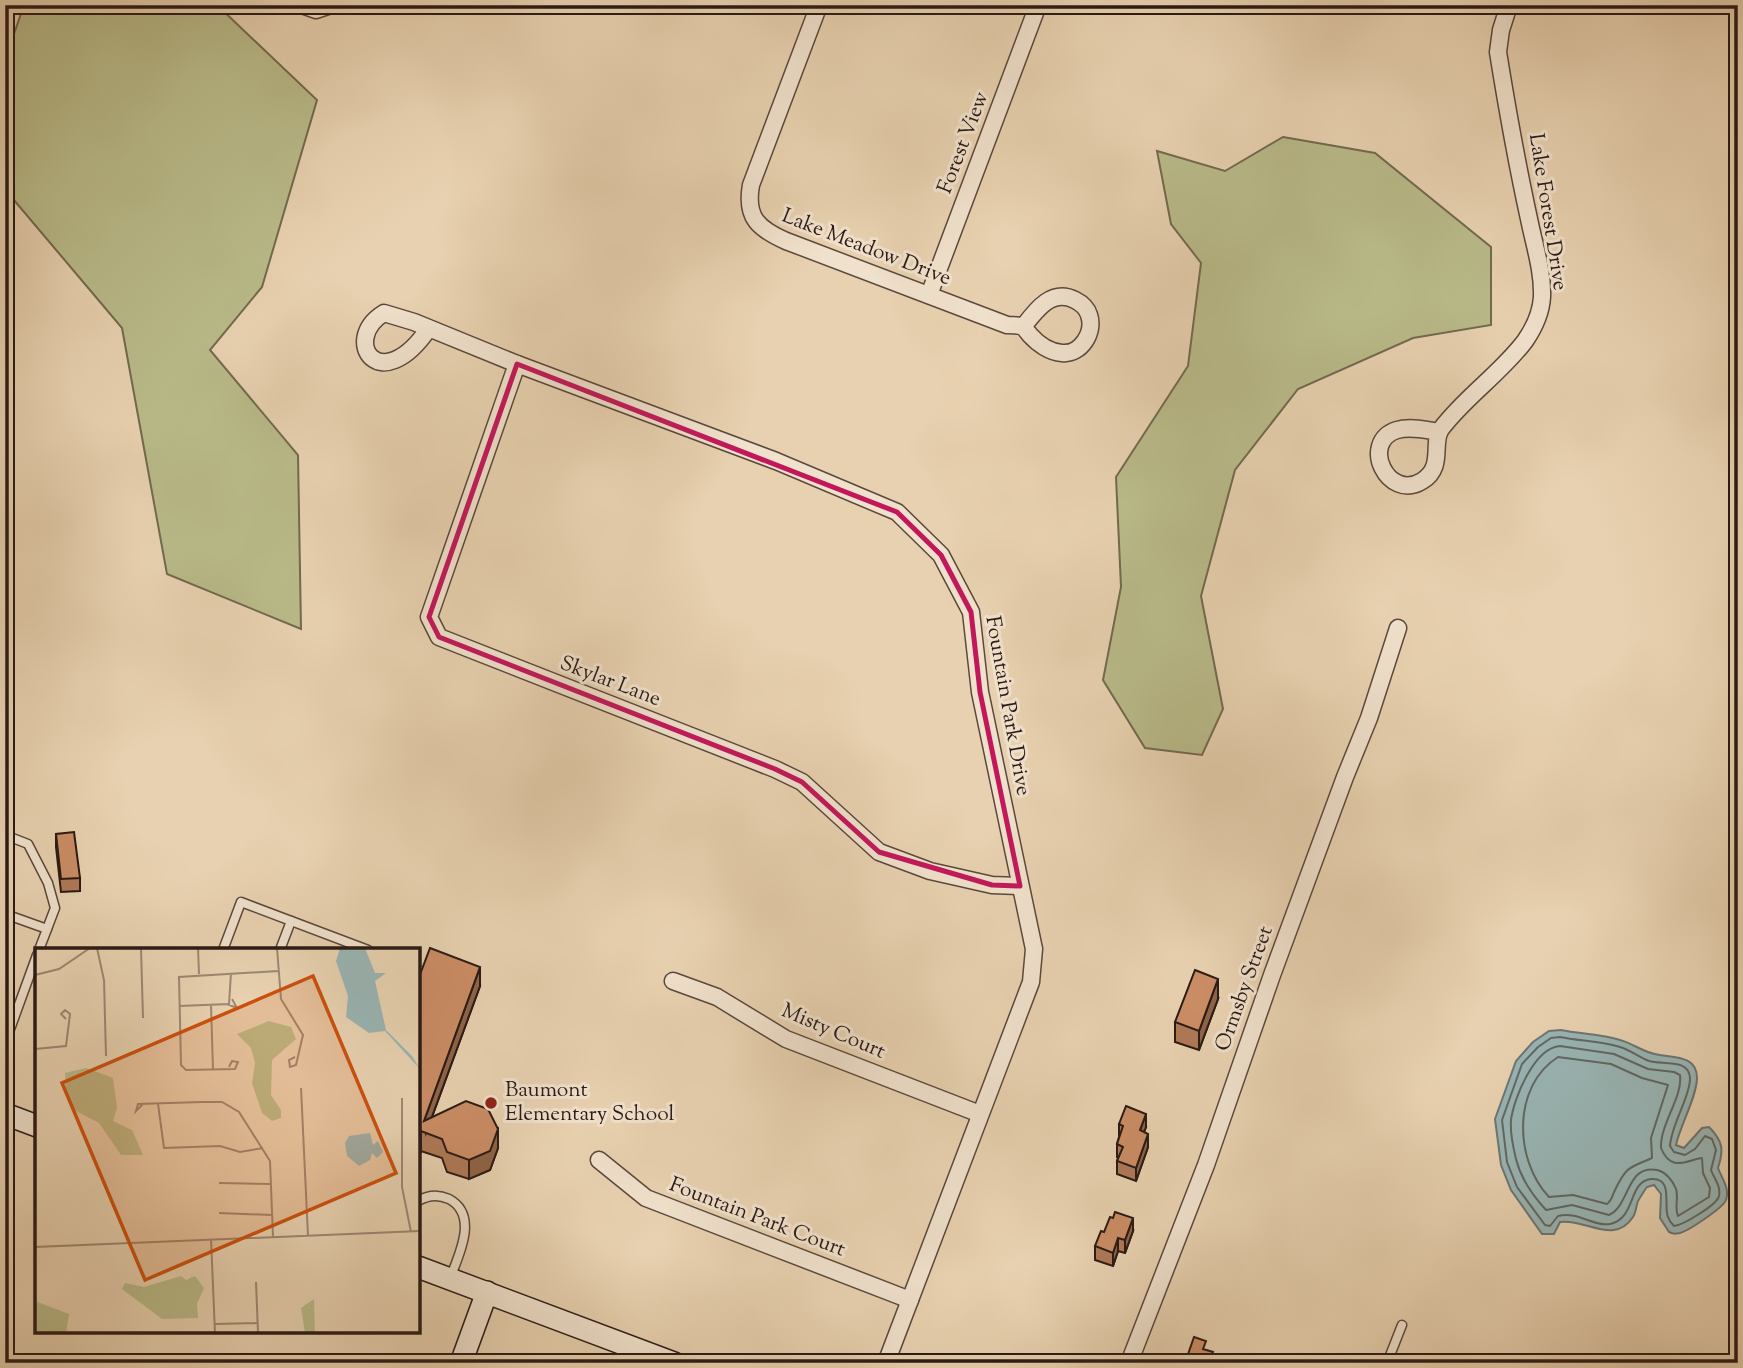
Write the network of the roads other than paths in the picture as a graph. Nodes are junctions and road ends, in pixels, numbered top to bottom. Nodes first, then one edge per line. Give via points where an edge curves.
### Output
1 (302, 5) edge
2 (331, 5) edge
3 (819, 5) edge
4 (1038, 5) edge
5 (1509, 5) edge
6 (929, 295) junction
7 (1023, 327) dead end
8 (429, 328) dead end
9 (517, 364) junction
10 (1439, 432) dead end
11 (1398, 628) dead end
12 (5, 835) edge
13 (1020, 886) junction
14 (5, 914) edge
15 (291, 921) junction
16 (47, 929) junction
17 (40, 948) edge
18 (224, 948) edge
19 (281, 948) edge
20 (363, 948) edge
21 (35, 960) edge
22 (673, 981) dead end
23 (5, 1043) edge
24 (5, 1114) edge
25 (980, 1114) junction
26 (35, 1125) edge
27 (599, 1160) dead end
28 (420, 1200) edge
29 (420, 1268) edge
30 (450, 1278) junction
31 (487, 1292) junction
32 (910, 1300) junction
33 (1402, 1325) dead end
34 (461, 1363) edge
35 (674, 1363) edge
36 (886, 1363) edge
37 (1129, 1363) edge
38 (1387, 1363) edge

1 - 2 street via 316,10
3 - 6 street, Lake Meadow Drive via 751,185 752,215 763,231 786,242
4 - 6 street, Forest View
5 - 10 street, Lake Forest Drive via 1498,52 1542,296 1537,321 1524,342
6 - 7 street, Lake Meadow Drive
8 - 9 street, Fountain Park Drive
9 - 13 street, Fountain Park Drive via 776,461 897,512 941,555 971,612 980,692
9 - 13 street, Skylar Lane via 429,617 439,637 802,782 879,852 930,871 992,885
11 - 37 street, Ormsby Street via 1206,1165
12 - 16 lane via 28,844 48,883 55,908
13 - 25 street, Fountain Park Drive via 1034,949 1031,982
14 - 16 lane
15 - 18 lane via 241,902
15 - 19 lane
15 - 20 lane
16 - 17 lane
21 - 23 lane
22 - 25 street, Misty Court via 717,997 786,1039
24 - 26 street
25 - 32 street, Fountain Park Drive
27 - 32 street, Fountain Park Court via 646,1198
28 - 30 lane via 427,1195 444,1197 456,1203 463,1214 465,1238
29 - 30 street
30 - 31 street
31 - 34 street
31 - 35 street
32 - 36 street, Fountain Park Drive
33 - 38 lane

